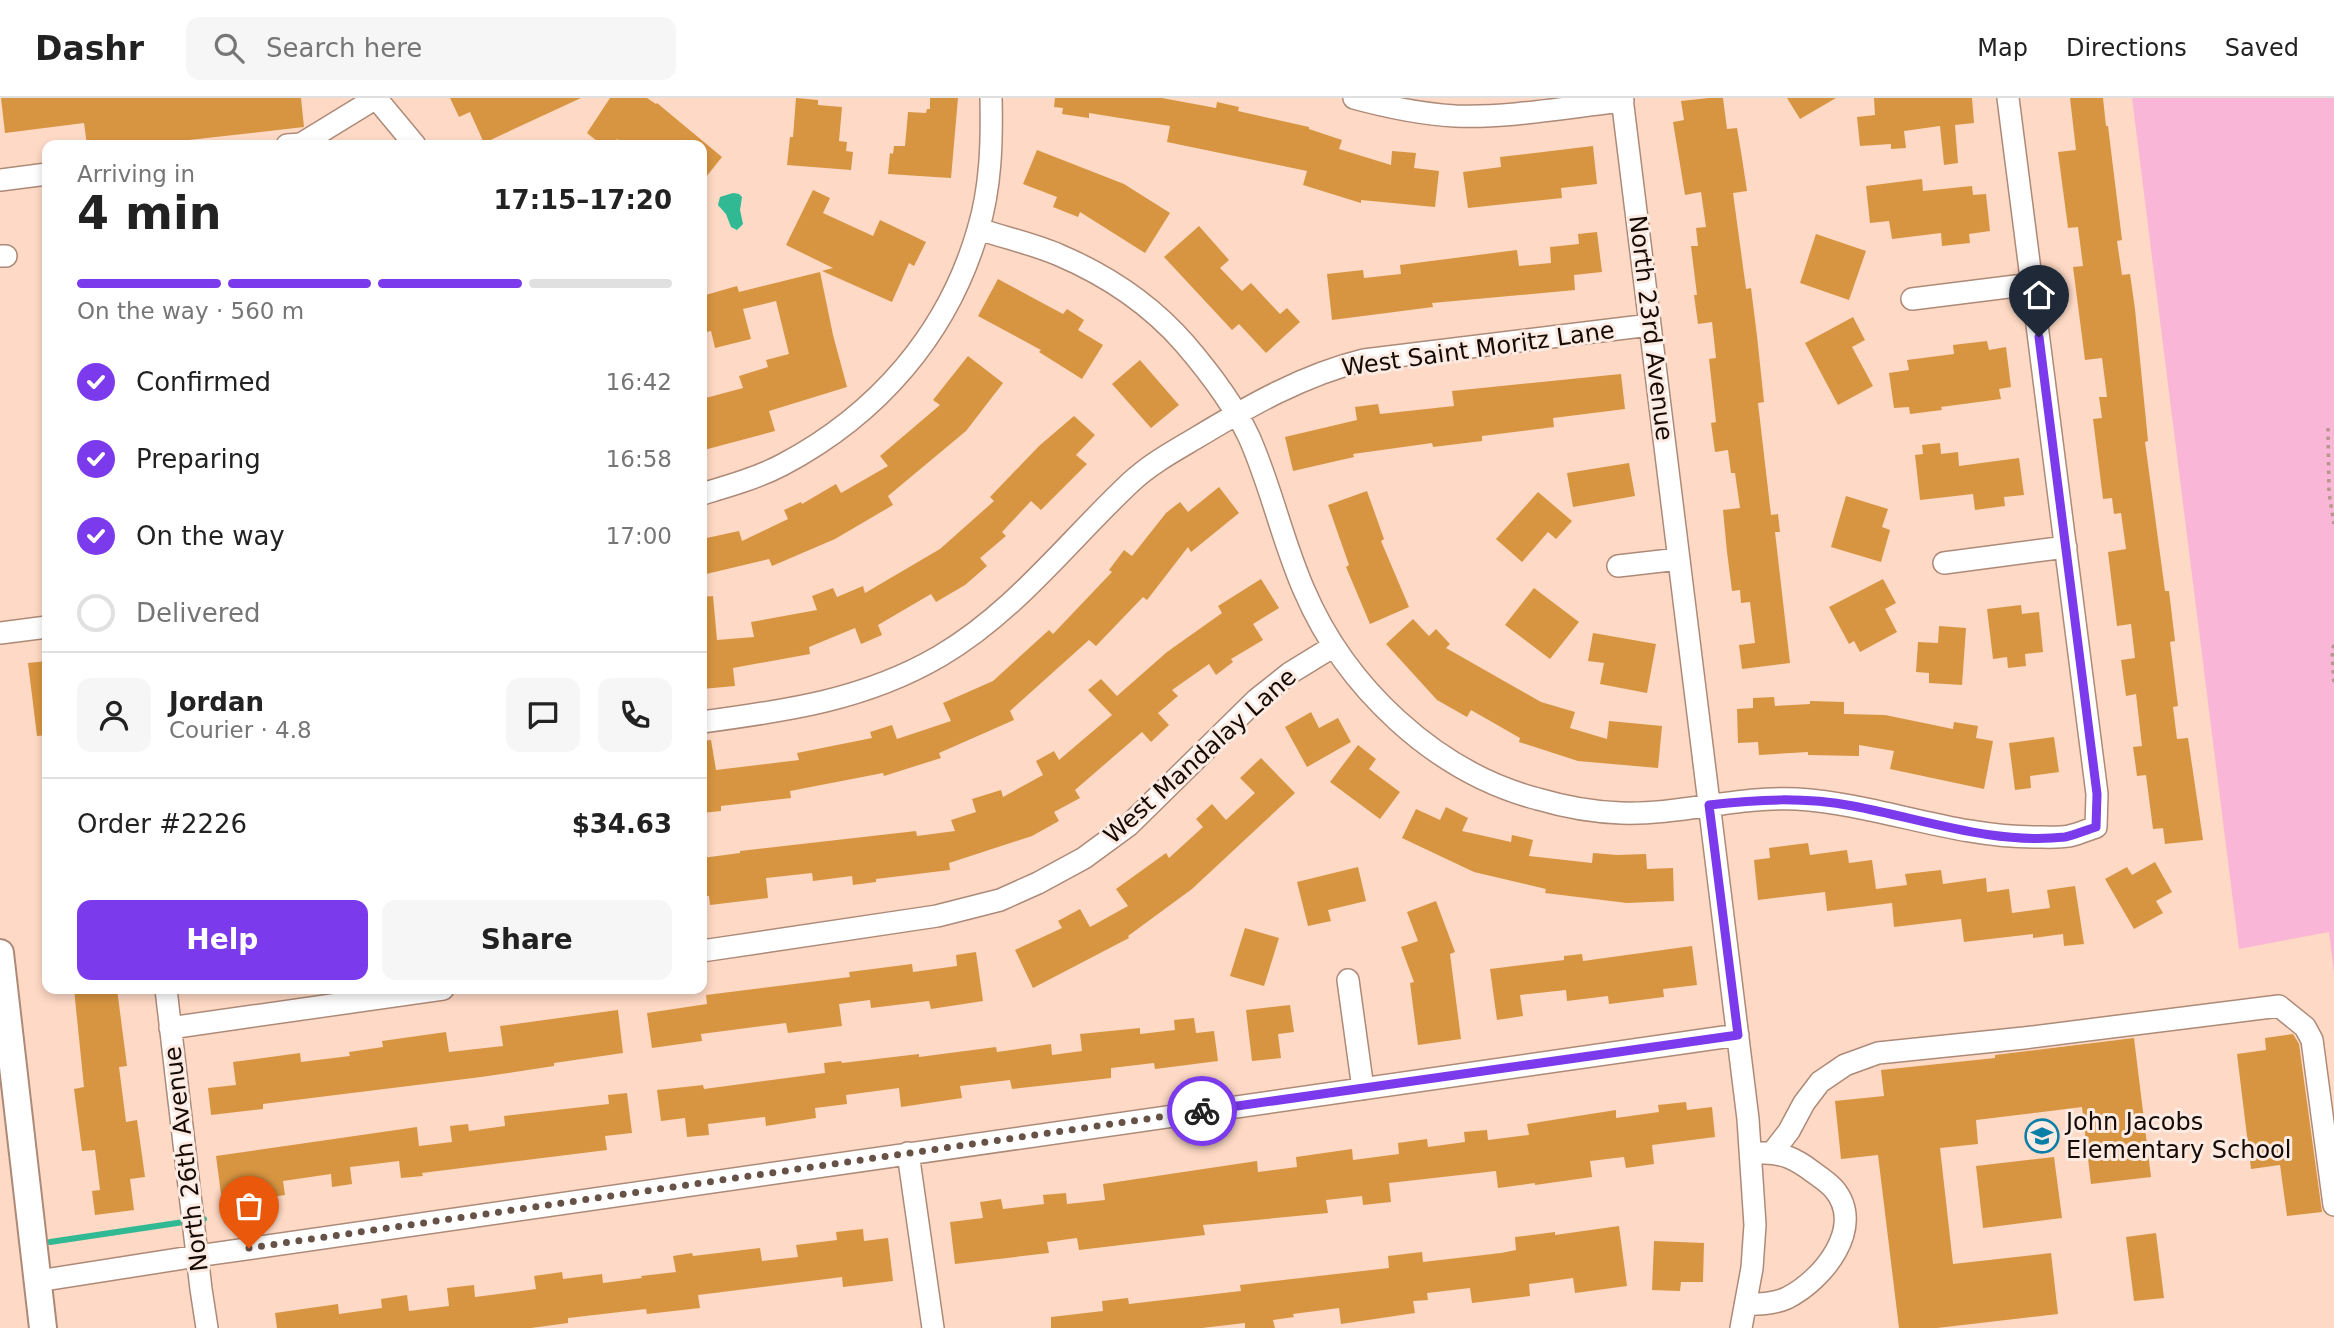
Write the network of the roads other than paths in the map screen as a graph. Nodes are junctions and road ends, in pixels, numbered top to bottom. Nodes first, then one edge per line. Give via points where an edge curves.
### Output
1 (376, 98) edge
2 (991, 98) edge
3 (1354, 98) edge
4 (2008, 98) edge
5 (1622, 99) edge
6 (308, 140) edge
7 (411, 140) edge
8 (42, 175) edge
9 (0, 180) edge
10 (979, 229) junction
11 (2032, 284) junction
12 (1912, 299) dead end
13 (1650, 325) junction
14 (1237, 415) junction
15 (707, 492) edge
16 (2066, 547) junction
17 (1679, 559) junction
18 (1944, 563) dead end
19 (1618, 566) dead end
20 (42, 628) edge
21 (0, 633) edge
22 (1334, 646) junction
23 (707, 721) edge
24 (1709, 805) junction
25 (707, 950) edge
26 (0, 953) edge
27 (1348, 980) dead end
28 (167, 994) edge
29 (388, 994) edge
30 (170, 1028) junction
31 (1738, 1035) junction
32 (1363, 1088) junction
33 (908, 1153) junction
34 (1772, 1153) junction
35 (1751, 1154) junction
36 (2333, 1205) edge
37 (197, 1256) junction
38 (38, 1281) junction
39 (1745, 1305) junction
40 (43, 1328) edge
41 (207, 1328) edge
42 (933, 1328) edge
43 (1741, 1328) edge

1 - 6 street
1 - 7 street
2 - 10 street via 990,164
3 - 5 street via 1456,116 1513,114
4 - 11 street
5 - 13 street, North 23rd Avenue
8 - 9 street
10 - 14 street via 1057,254 1140,301 1183,342
10 - 15 street via 945,312 902,371 871,403 780,466
11 - 12 street
11 - 16 street
13 - 14 street, West Saint Moritz Lane via 1364,360 1292,384
13 - 17 street, North 23rd Avenue
14 - 22 street via 1269,489 1302,587
14 - 23 street, West Saint Moritz Lane via 1133,480 1024,591 938,657 824,703
16 - 18 street
16 - 24 street via 2097,794 2096,827 2067,836 2023,837 1977,833 1810,800
17 - 19 street
17 - 24 street, North 23rd Avenue
20 - 21 street
22 - 24 street via 1367,690 1414,736 1493,783 1572,808 1622,813
22 - 25 street, West Mandalay Lane via 1256,700 1129,825 1084,858 1038,883 1000,900 937,916
24 - 31 street, North 23rd Avenue
26 - 38 main road
27 - 32 street
28 - 30 street, North 26th Avenue
29 - 30 street
30 - 37 street, North 26th Avenue
31 - 32 street
31 - 35 street, North 23rd Avenue
32 - 33 street
33 - 37 street
33 - 42 street
34 - 35 street
34 - 36 street via 1820,1082 1845,1065 1878,1053 2279,1006 2305,1027 2312,1040
34 - 39 street via 1794,1158 1834,1189 1842,1203 1845,1226 1837,1252 1805,1285 1788,1297
35 - 39 street, North 23rd Avenue via 1755,1225
37 - 38 street
37 - 41 street, North 26th Avenue
38 - 40 main road
39 - 43 street, North 23rd Avenue

